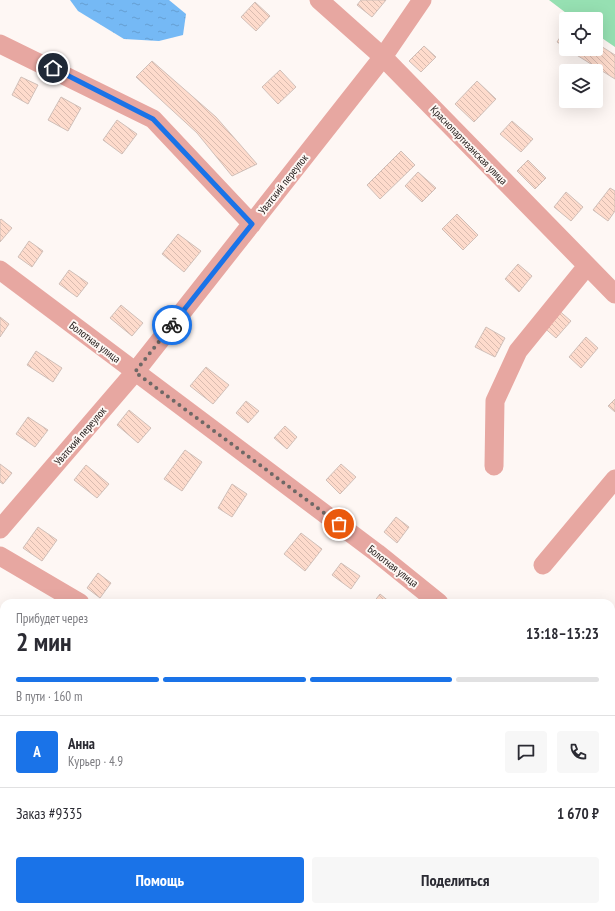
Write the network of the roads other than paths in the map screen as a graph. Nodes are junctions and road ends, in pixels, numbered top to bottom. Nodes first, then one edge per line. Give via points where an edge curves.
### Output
1 (319, 0) edge
2 (422, 0) edge
3 (0, 44) edge
4 (383, 57) junction
5 (252, 224) junction
6 (587, 266) junction
7 (0, 270) edge
8 (615, 294) edge
9 (135, 372) junction
10 (494, 466) dead end
11 (615, 478) edge
12 (0, 529) edge
13 (0, 556) edge
14 (543, 565) dead end
15 (73, 599) edge
16 (434, 599) edge

1 - 4 street, Краснопартизанская улица
2 - 4 street, Уватский переулок
3 - 5 street via 153,119
4 - 5 street, Уватский переулок
4 - 6 street, Краснопартизанская улица
5 - 9 street, Уватский переулок
6 - 8 street, Краснопартизанская улица
6 - 10 street via 518,350 495,401
7 - 9 street, Болотная улица
9 - 12 street, Уватский переулок
9 - 16 street, Болотная улица via 377,553
11 - 14 street
13 - 15 street

